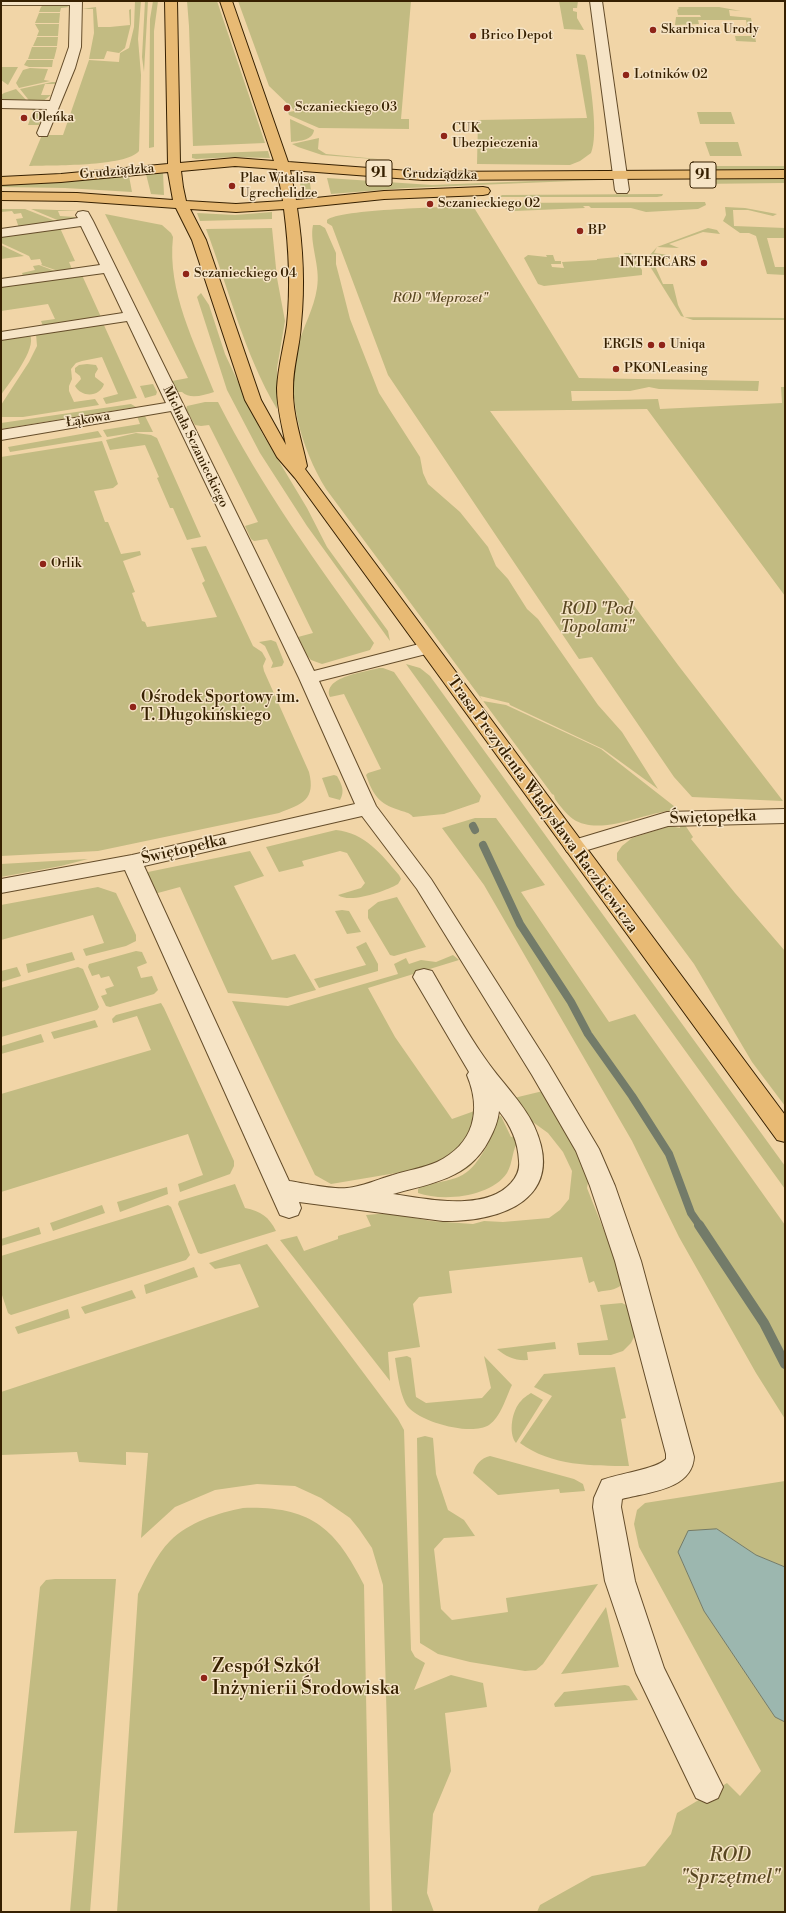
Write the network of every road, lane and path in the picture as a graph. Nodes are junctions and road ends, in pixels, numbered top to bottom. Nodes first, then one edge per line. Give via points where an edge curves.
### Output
1 (171, 1) edge
2 (226, 1) edge
3 (596, 1) edge
4 (1, 2) edge
5 (76, 2) edge
6 (1, 104) edge
7 (54, 105) junction
8 (43, 133) dead end
9 (284, 166) junction
10 (174, 167) junction
11 (785, 174) edge
12 (620, 176) junction
13 (1, 181) edge
14 (607, 190) dead end
15 (622, 190) junction
16 (638, 190) dead end
17 (497, 191) dead end
18 (1, 196) edge
19 (181, 205) junction
20 (289, 205) junction
21 (1, 233) edge
22 (108, 268) junction
23 (1, 283) edge
24 (132, 316) junction
25 (1, 336) edge
26 (175, 406) junction
27 (1, 435) edge
28 (302, 475) junction
29 (427, 648) junction
30 (308, 678) junction
31 (367, 808) junction
32 (785, 816) edge
33 (574, 847) junction
34 (132, 862) junction
35 (1, 886) edge
36 (785, 1133) edge
37 (348, 1198) junction
38 (707, 1787) dead end

1 - 10 main road, Trasa Prezydenta Władysława Raczkiewicza
2 - 9 main road, Trasa Prezydenta Władysława Raczkiewicza
3 - 12 street
4 - 5 street
5 - 7 street via 75,47
6 - 7 street
7 - 8 street
9 - 10 main road, Grudziądzka / 91 via 235,162
9 - 12 main road, Grudziądzka / 91 via 423,176
9 - 20 main road, Trasa Prezydenta Władysława Raczkiewicza
10 - 13 main road, Grudziądzka / 91
10 - 19 main road, Trasa Prezydenta Władysława Raczkiewicza
11 - 12 main road, Grudziądzka / 91
12 - 15 street
14 - 15 main road
15 - 16 main road
17 - 20 main road, Grudziądzka / 91 via 390,194
18 - 19 main road, Grudziądzka / 91 via 77,197
19 - 20 main road, Grudziądzka / 91 via 236,208
19 - 28 main road, Trasa Prezydenta Władysława Raczkiewicza via 204,254 253,400 285,457
20 - 28 main road, Trasa Prezydenta Władysława Raczkiewicza via 296,277 294,325 285,389 293,444
21 - 22 street, Michała Sczanieckiego via 84,218
22 - 23 street
22 - 24 street, Michała Sczanieckiego
24 - 25 street
24 - 26 street, Michała Sczanieckiego
26 - 27 street, Łąkowa
26 - 30 street, Michała Sczanieckiego
28 - 29 main road, Trasa Prezydenta Władysława Raczkiewicza via 320,504
29 - 30 street
29 - 33 main road, Trasa Prezydenta Władysława Raczkiewicza
30 - 31 street, Michała Sczanieckiego
31 - 34 street, Świętopełka
31 - 38 street, Michała Sczanieckiego via 416,871 456,934 588,1149 600,1177 638,1294 680,1454 678,1466 674,1470 654,1479 624,1484 612,1489 608,1498 608,1514 620,1581 650,1673
32 - 33 street, Świętopełka via 667,819
33 - 36 main road, Trasa Prezydenta Władysława Raczkiewicza
34 - 35 street, Świętopełka
34 - 37 street via 285,1199
37 - 37 street via 469,1212 490,1208 513,1197 531,1172 532,1150 529,1139 518,1120 482,1074 423,977 481,1079 488,1101 485,1126 474,1148 455,1165

